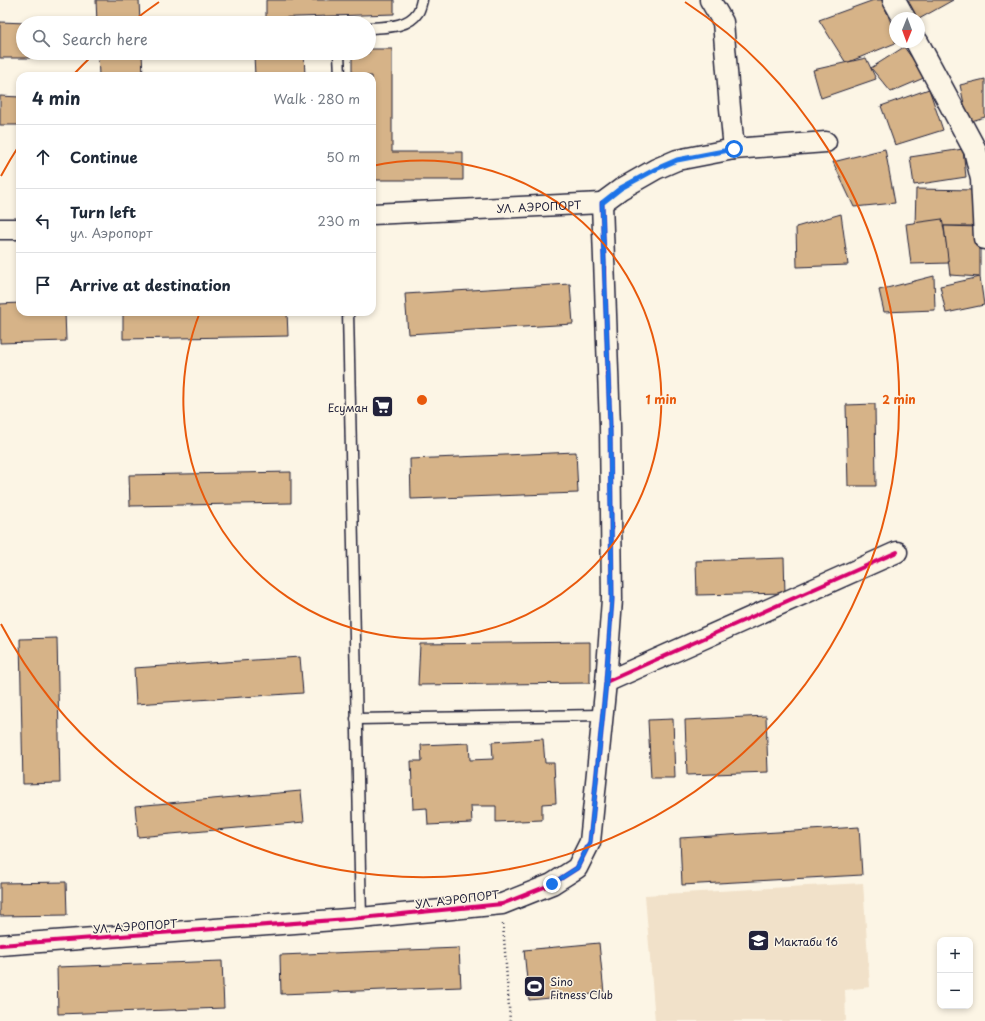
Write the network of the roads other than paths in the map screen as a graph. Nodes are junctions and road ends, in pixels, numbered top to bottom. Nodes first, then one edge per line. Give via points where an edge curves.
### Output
1 (422, 0) edge
2 (710, 0) edge
3 (894, 0) edge
4 (901, 12) edge
5 (376, 27) edge
6 (920, 48) edge
7 (339, 60) edge
8 (340, 72) edge
9 (826, 142) dead end
10 (734, 149) junction
11 (602, 203) junction
12 (376, 214) edge
13 (16, 228) edge
14 (0, 229) edge
15 (985, 232) edge
16 (348, 316) edge
17 (897, 552) dead end
18 (606, 682) junction
19 (603, 715) junction
20 (356, 719) junction
21 (361, 918) junction
22 (0, 945) edge

1 - 5 lane via 418,12 410,20 396,26
2 - 10 street via 723,22
3 - 4 street
6 - 15 street via 975,150 982,179
7 - 8 lane
9 - 10 street
10 - 11 street via 677,160 621,188
11 - 12 street, УЛ. АЭРОПОРТ
11 - 18 street, УЛ. АЭРОПОРТ via 610,426 612,599
13 - 14 street
16 - 20 lane
17 - 18 street
18 - 19 street, УЛ. АЭРОПОРТ
19 - 20 lane
19 - 21 street, УЛ. АЭРОПОРТ via 590,842 577,868 552,884 502,904
20 - 21 lane
21 - 22 street, УЛ. АЭРОПОРТ

